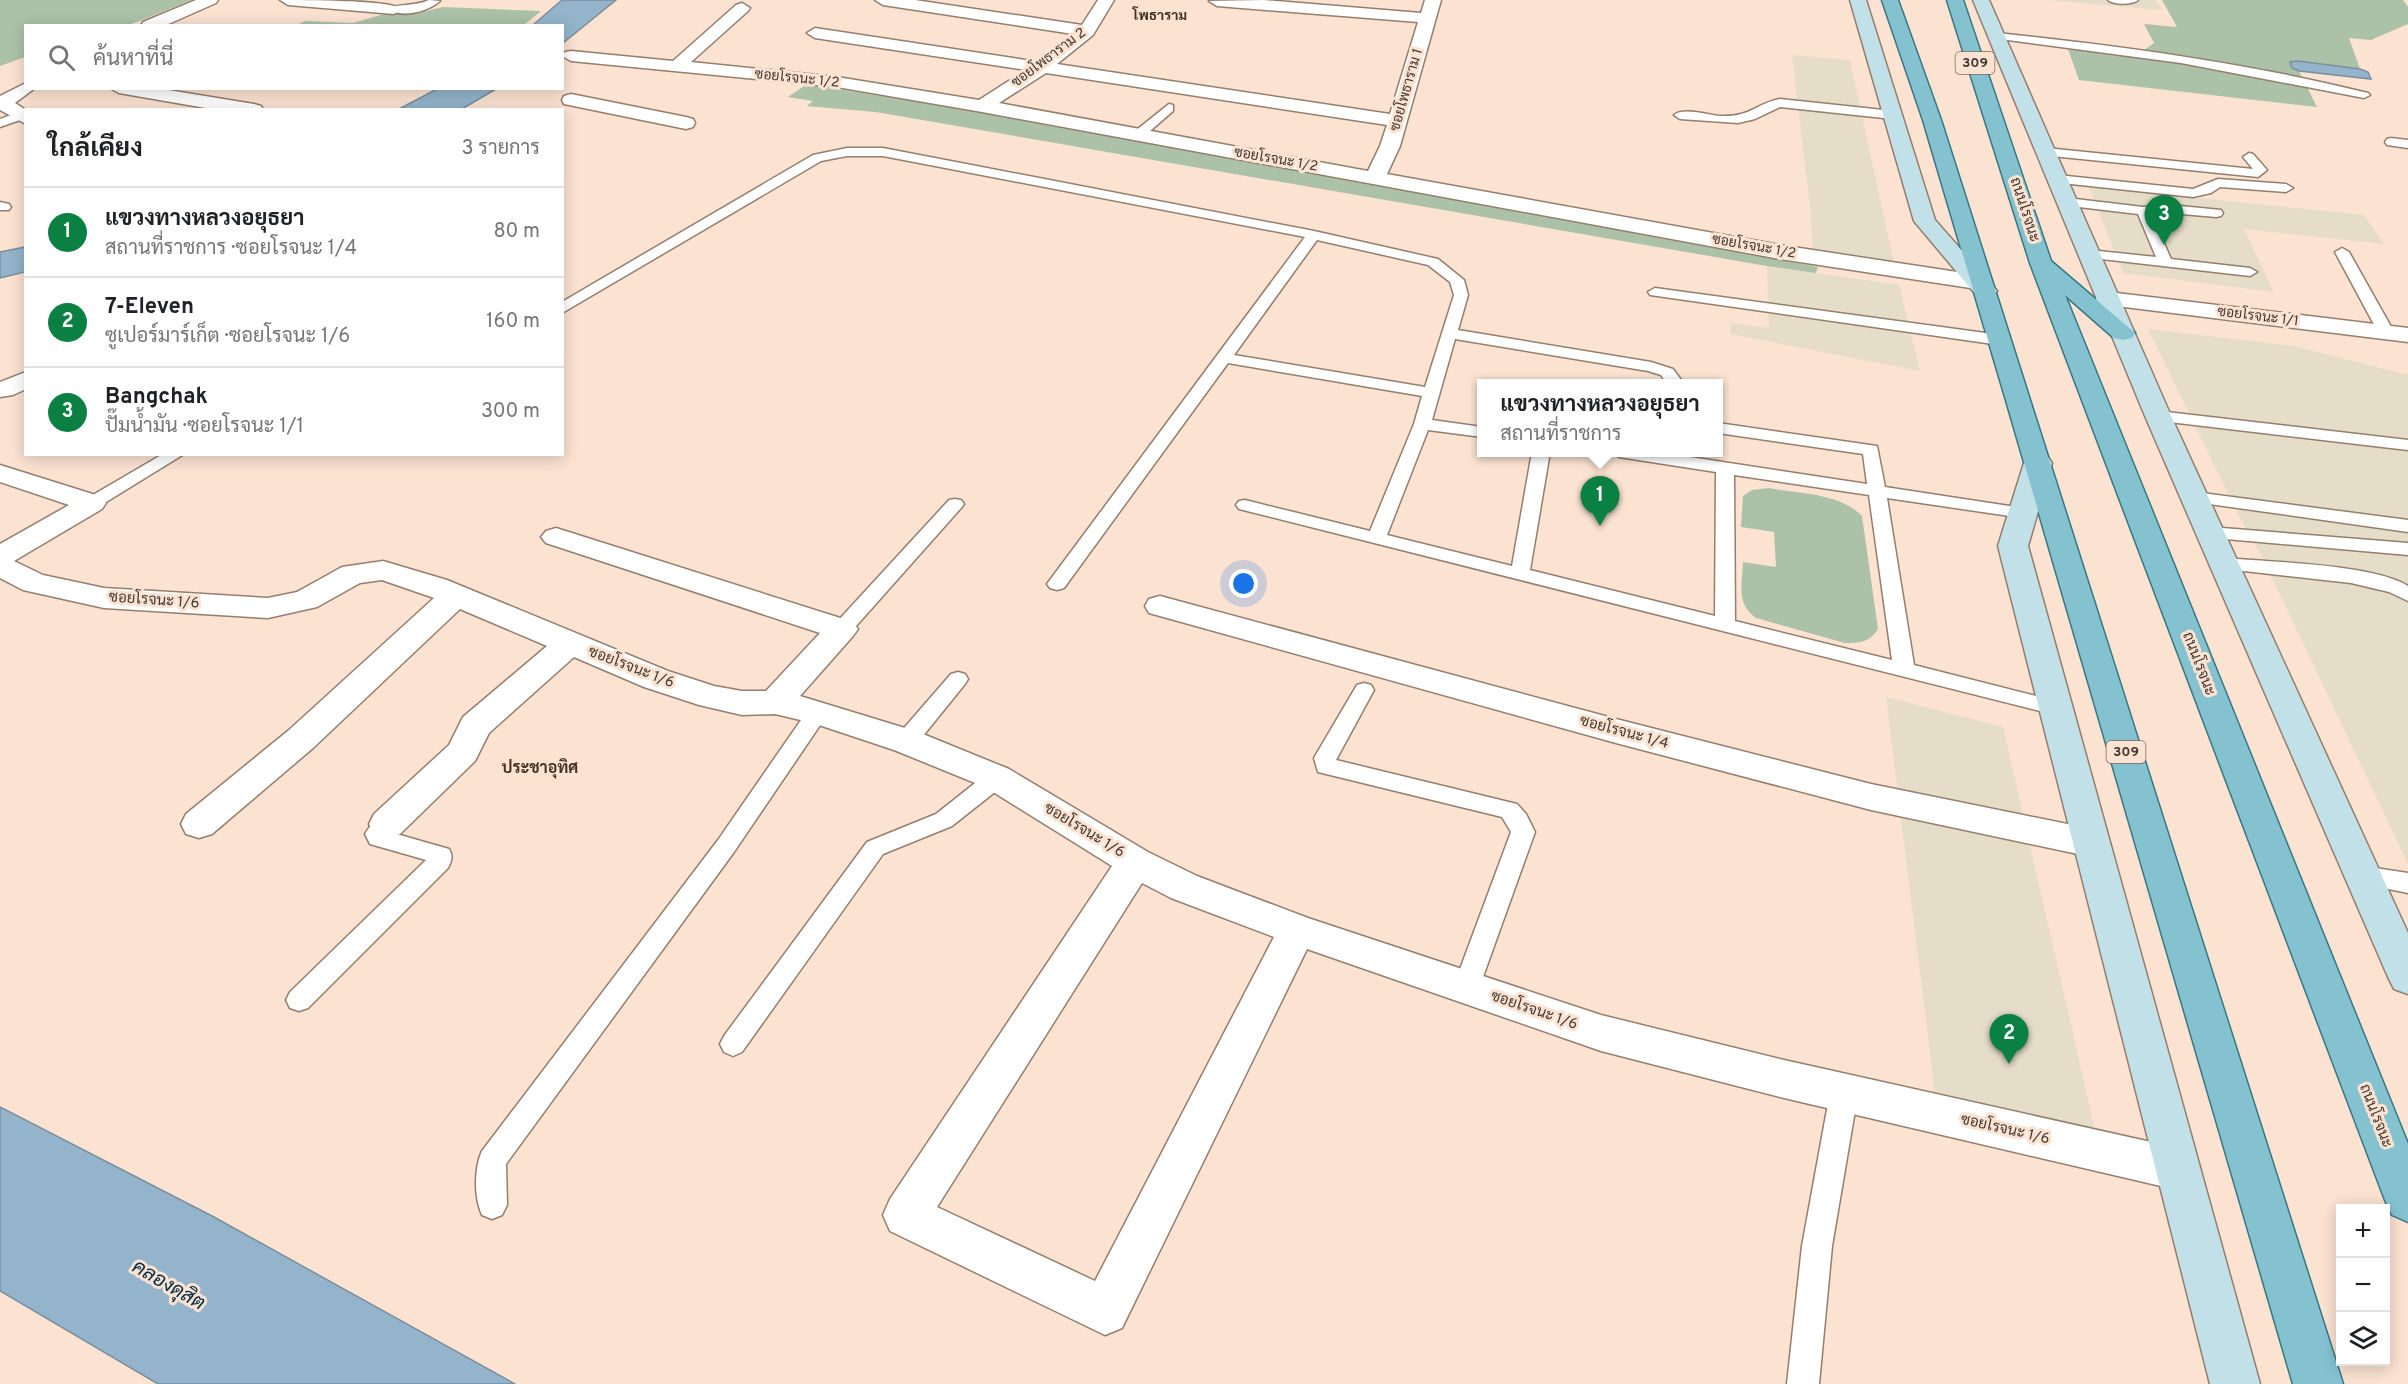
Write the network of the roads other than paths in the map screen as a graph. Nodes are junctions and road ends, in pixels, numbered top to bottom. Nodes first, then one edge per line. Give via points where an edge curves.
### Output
1 (210, 0) edge
2 (288, 0) edge
3 (883, 0) edge
4 (1106, 0) edge
5 (1858, 0) edge
6 (1890, 0) edge
7 (1955, 0) edge
8 (1981, 0) edge
9 (2113, 0) edge
10 (2133, 0) edge
11 (435, 1) edge
12 (1218, 1) edge
13 (742, 8) dead end
14 (394, 9) joint
15 (1431, 9) edge
16 (154, 24) edge
17 (1087, 32) junction
18 (815, 33) dead end
19 (1996, 36) junction
20 (571, 56) dead end
21 (642, 64) junction
22 (676, 67) junction
23 (1043, 67) junction
24 (24, 89) edge
25 (131, 90) edge
26 (2364, 95) dead end
27 (572, 100) junction
28 (982, 106) junction
29 (242, 108) edge
30 (557, 108) edge
31 (1169, 108) dead end
32 (1680, 115) dead end
33 (1893, 115) junction
34 (22, 117) edge
35 (1398, 121) junction
36 (0, 123) edge
37 (686, 123) dead end
38 (1138, 135) junction
39 (2391, 142) dead end
40 (2408, 144) edge
41 (2046, 152) junction
42 (2249, 157) dead end
43 (1375, 178) junction
44 (2286, 188) dead end
45 (2062, 191) junction
46 (2143, 211) junction
47 (2216, 213) dead end
48 (1314, 235) junction
49 (2342, 252) dead end
50 (2089, 254) junction
51 (2165, 262) junction
52 (2041, 263) junction
53 (2250, 272) dead end
54 (1981, 287) junction
55 (1655, 292) dead end
56 (2108, 299) junction
57 (564, 308) edge
58 (1448, 333) junction
59 (2123, 333) junction
60 (2397, 334) edge
61 (2001, 340) junction
62 (1224, 358) junction
63 (1672, 379) edge
64 (1431, 393) junction
65 (2158, 416) junction
66 (1422, 424) junction
67 (1723, 429) edge
68 (1477, 431) edge
69 (2408, 445) edge
70 (173, 456) edge
71 (1540, 457) edge
72 (1675, 457) edge
73 (2038, 463) junction
74 (1725, 469) junction
75 (0, 473) edge
76 (1878, 492) junction
77 (2194, 497) junction
78 (92, 503) junction
79 (955, 504) dead end
80 (1245, 505) dead end
81 (2023, 513) junction
82 (2408, 526) edge
83 (2210, 533) junction
84 (556, 537) dead end
85 (1377, 537) junction
86 (2408, 549) edge
87 (0, 558) edge
88 (2224, 564) junction
89 (0, 566) edge
90 (1520, 573) junction
91 (1058, 584) dead end
92 (456, 595) junction
93 (2408, 595) edge
94 (1160, 606) dead end
95 (1725, 625) junction
96 (842, 629) junction
97 (569, 644) junction
98 (1904, 670) junction
99 (958, 679) dead end
100 (1364, 690) dead end
101 (775, 702) junction
102 (2056, 708) junction
103 (818, 712) junction
104 (906, 741) junction
105 (997, 778) junction
106 (199, 824) dead end
107 (387, 824) joint
108 (2092, 843) junction
109 (1135, 862) junction
110 (2362, 875) junction
111 (2408, 883) edge
112 (1297, 930) junction
113 (2408, 977) edge
114 (1466, 988) junction
115 (299, 1000) dead end
116 (733, 1044) dead end
117 (1844, 1093) junction
118 (2178, 1169) junction
119 (2408, 1200) edge
120 (492, 1205) dead end
121 (1803, 1384) edge
122 (2235, 1384) edge
123 (2318, 1384) edge

1 - 16 street
2 - 14 street
3 - 17 street
4 - 17 street, ซอยโพธาราม 2
5 - 33 main road
6 - 54 main road, 309 via 1932,120
7 - 52 main road, ถนนโรจนะ / 309
8 - 19 main road
9 - 10 lane
11 - 14 lane via 419,9
12 - 15 street
13 - 22 street
15 - 35 street, ซอยโพธาราม 1
17 - 23 street, ซอยโพธาราม 2
18 - 23 street
19 - 26 lane via 2169,57
19 - 41 main road
20 - 21 street, ซอยโรจนะ 1/2
21 - 22 street, ซอยโรจนะ 1/2
21 - 27 street
22 - 28 street, ซอยโรจนะ 1/2 via 837,82
23 - 28 street, ซอยโพธาราม 2
23 - 35 street
24 - 34 street via 5,101
25 - 29 street
27 - 30 street
27 - 37 street
28 - 38 street, ซอยโรจนะ 1/2
31 - 38 lane
32 - 33 lane via 1737,119 1780,103
33 - 54 main road via 1925,221
34 - 36 lane
35 - 43 street, ซอยโพธาราม 1
38 - 43 street, ซอยโรจนะ 1/2
39 - 40 lane
41 - 42 lane via 2258,173 2260,170
41 - 45 main road
43 - 54 street, ซอยโรจนะ 1/2
44 - 45 lane via 2218,183 2193,193
45 - 46 lane
45 - 50 main road
46 - 47 lane
46 - 51 lane
48 - 57 lane via 975,168 883,152 847,152 816,158
48 - 58 lane via 1433,262 1457,280 1461,296
48 - 62 lane
49 - 60 lane
50 - 51 lane
50 - 56 main road
51 - 53 lane
52 - 59 main road
52 - 119 main road, ถนนโรจนะ / 309
54 - 61 main road, 309
55 - 61 lane
56 - 59 main road
56 - 60 street, ซอยโรจนะ 1/1
58 - 63 lane via 1651,367 1667,372
58 - 64 lane
59 - 65 main road
61 - 73 main road, 309
62 - 64 lane
62 - 91 lane
64 - 66 lane
65 - 69 lane
65 - 77 main road
66 - 68 lane
66 - 85 lane
67 - 76 lane via 1871,450
70 - 78 lane
71 - 90 lane
72 - 74 lane
73 - 81 main road
73 - 123 main road, 309
74 - 76 lane
74 - 95 lane
75 - 78 street
76 - 81 lane
76 - 98 lane
77 - 82 lane
77 - 83 main road
78 - 87 street
79 - 96 lane
80 - 85 lane
81 - 102 main road via 2013,546
83 - 86 lane
83 - 88 main road
84 - 96 street
85 - 90 lane
88 - 93 lane via 2368,579 2392,584
88 - 110 main road
89 - 92 street, ซอยโรจนะ 1/6 via 34,583 104,598 268,608 306,600 353,574 384,570
90 - 95 lane
92 - 97 street, ซอยโรจนะ 1/6
92 - 106 street via 301,739
94 - 108 street, ซอยโรจนะ 1/4 via 1871,797
95 - 98 lane
96 - 101 street
97 - 101 street, ซอยโรจนะ 1/6 via 711,697 742,703
97 - 107 street via 475,726 463,752
98 - 102 lane
99 - 104 lane
100 - 114 lane via 1325,758 1326,766 1509,810 1523,832
101 - 103 street, ซอยโรจนะ 1/6
102 - 108 main road
103 - 104 street, ซอยโรจนะ 1/6
103 - 120 lane via 726,846 492,1160
104 - 105 street, ซอยโรจนะ 1/6
105 - 109 street, ซอยโรจนะ 1/6
105 - 116 lane via 944,819 875,848
107 - 115 lane via 377,834 378,838 441,855 440,861
108 - 118 main road
109 - 112 street, ซอยโรจนะ 1/6 via 1184,887
109 - 112 street via 906,1215 1105,1311
110 - 111 lane
110 - 113 main road
112 - 114 street, ซอยโรจนะ 1/6
114 - 117 street, ซอยโรจนะ 1/6 via 1601,1033
117 - 118 street, ซอยโรจนะ 1/6
117 - 121 lane via 1817,1246
118 - 122 main road

